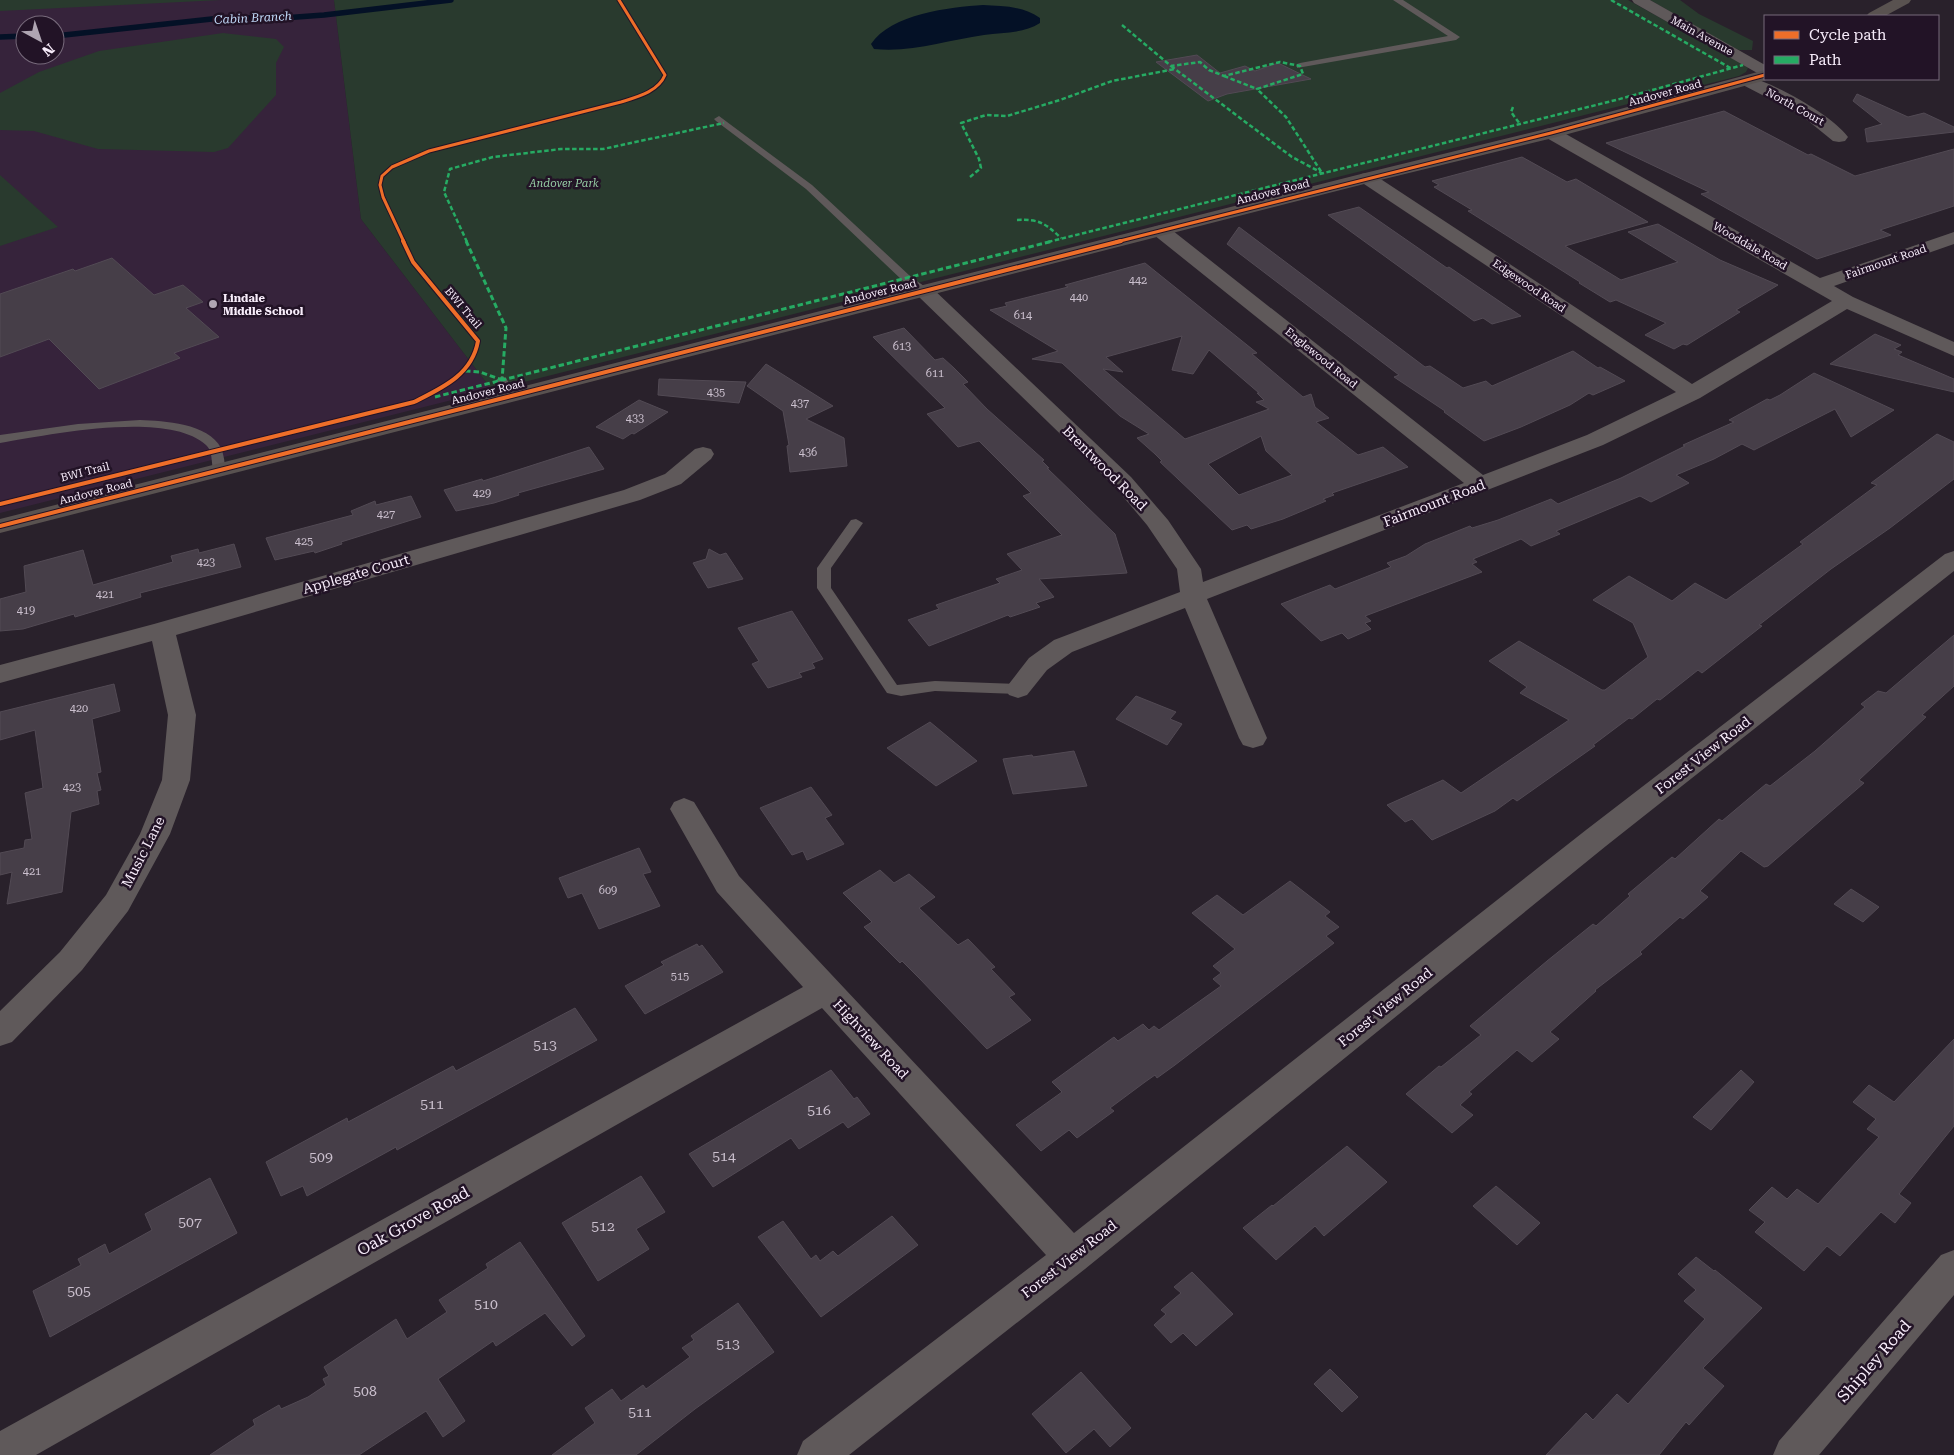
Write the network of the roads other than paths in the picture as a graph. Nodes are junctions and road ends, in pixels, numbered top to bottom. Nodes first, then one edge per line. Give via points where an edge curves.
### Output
1 (1397, 0) edge
2 (1639, 0) edge
3 (1904, 0) edge
4 (1876, 15) edge
5 (1300, 66) dead end
6 (1759, 76) edge
7 (1765, 80) edge
8 (719, 119) dead end
9 (1551, 133) junction
10 (1839, 137) dead end
11 (1367, 178) junction
12 (1161, 231) junction
13 (1954, 238) edge
14 (1818, 285) junction
15 (924, 291) junction
16 (1846, 301) junction
17 (1954, 350) edge
18 (1692, 393) junction
19 (0, 439) edge
20 (703, 454) dead end
21 (219, 471) junction
22 (1481, 485) junction
23 (856, 523) dead end
24 (0, 526) edge
25 (1954, 559) edge
26 (1193, 596) junction
27 (162, 630) junction
28 (0, 674) edge
29 (1018, 689) joint
30 (1253, 738) dead end
31 (684, 809) dead end
32 (826, 990) junction
33 (0, 1032) edge
34 (1072, 1257) junction
35 (1954, 1267) edge
36 (0, 1453) edge
37 (817, 1455) edge
38 (1793, 1455) edge

1 - 5 lane via 1456,37
2 - 6 street, Main Avenue
3 - 4 street
6 - 9 street, Andover Road
7 - 10 street, North Court via 1827,124
8 - 15 lane via 809,187
9 - 11 street, Andover Road
9 - 14 street, Wooddale Road
11 - 12 street, Andover Road
11 - 18 street, Edgewood Road
12 - 15 street, Andover Road
12 - 22 street, Englewood Road
13 - 14 street, Fairmount Road
14 - 16 street, Wooddale Road
15 - 21 street, Andover Road via 506,388
15 - 26 street, Brentwood Road via 1123,482 1156,520 1189,569
16 - 17 street, Wooddale Road
16 - 18 street, Fairmount Road
18 - 22 street, Fairmount Road via 1594,440
19 - 21 lane via 131,422 171,426 200,434 211,443 216,450
20 - 27 street, Applegate Court via 673,479 632,495
21 - 24 street, Andover Road
22 - 26 street, Fairmount Road
23 - 29 lane via 824,568 824,588 892,689 901,691 935,686
25 - 34 street, Forest View Road via 1589,844
26 - 29 street, Fairmount Road via 1063,646 1038,664
26 - 30 street, Brentwood Road
27 - 28 street, Applegate Court
27 - 33 street, Music Lane via 182,715 176,780 155,834 116,903 71,961
31 - 32 street, Highview Road via 728,884
32 - 34 street, Highview Road
32 - 36 street, Oak Grove Road
34 - 37 street, Forest View Road
35 - 38 street, Shipley Road

